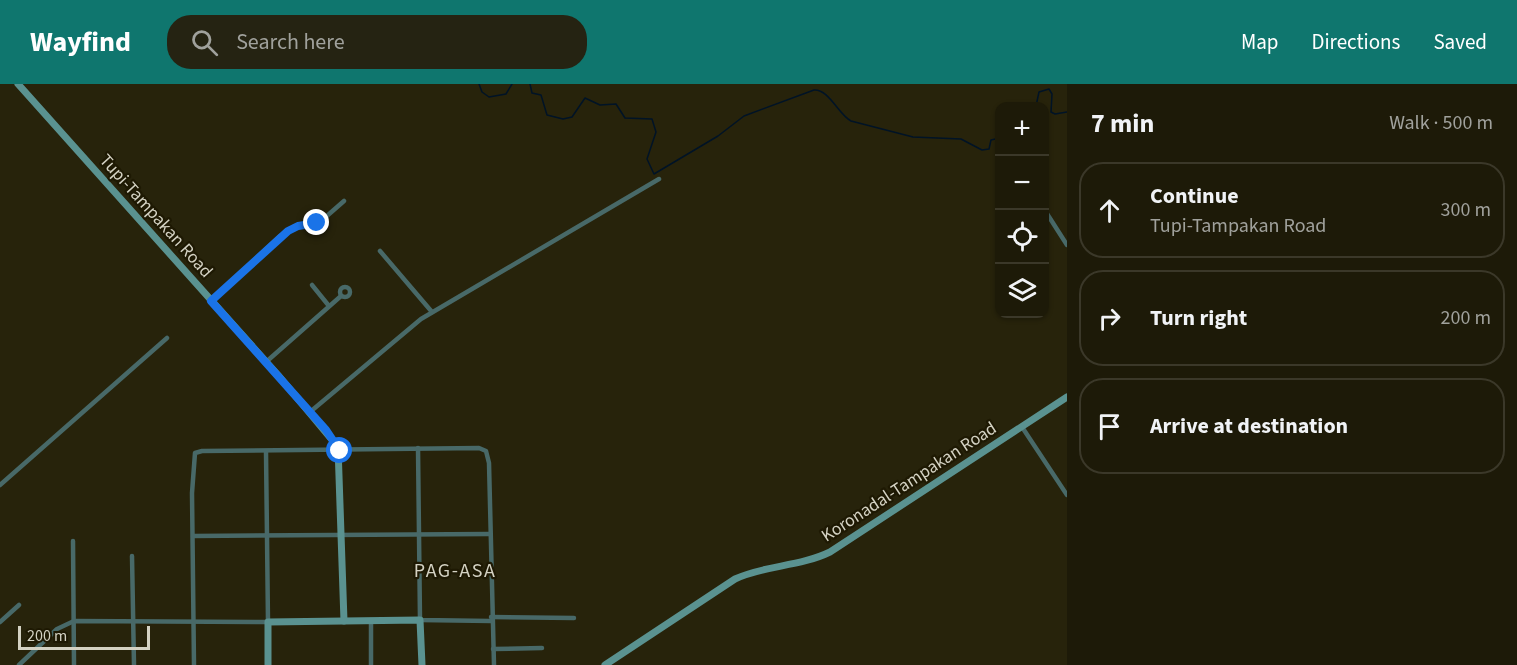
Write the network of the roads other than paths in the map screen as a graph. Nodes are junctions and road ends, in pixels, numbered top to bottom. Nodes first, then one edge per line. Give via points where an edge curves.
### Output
1 (18, 84) edge
2 (659, 179) dead end
3 (344, 201) dead end
4 (1045, 210) edge
5 (1067, 245) edge
6 (380, 251) dead end
7 (312, 285) dead end
8 (342, 296) dead end
9 (211, 301) junction
10 (329, 306) junction
11 (432, 312) junction
12 (167, 338) dead end
13 (266, 362) junction
14 (1067, 397) edge
15 (310, 412) junction
16 (1022, 427) junction
17 (418, 448) junction
18 (340, 451) junction
19 (266, 452) junction
20 (0, 485) edge
21 (1067, 495) edge
22 (419, 533) junction
23 (489, 534) junction
24 (267, 535) junction
25 (343, 535) junction
26 (193, 536) junction
27 (73, 541) dead end
28 (132, 556) dead end
29 (19, 605) dead end
30 (574, 618) dead end
31 (491, 619) junction
32 (371, 620) junction
33 (420, 620) junction
34 (74, 621) junction
35 (133, 621) junction
36 (194, 621) junction
37 (344, 621) junction
38 (0, 622) edge
39 (268, 622) junction
40 (542, 648) dead end
41 (493, 649) junction
42 (19, 665) edge
43 (74, 665) edge
44 (134, 665) edge
45 (194, 665) edge
46 (268, 665) edge
47 (371, 665) edge
48 (422, 665) edge
49 (494, 665) edge
50 (605, 665) edge

1 - 9 main road, Tupi-Tampakan Road
2 - 11 street
3 - 9 street via 320,222 298,226 280,236
4 - 5 street
6 - 11 street
7 - 10 street
8 - 10 street
9 - 13 main road, Tupi-Tampakan Road
10 - 13 street
11 - 15 street
12 - 20 street
13 - 15 main road, Tupi-Tampakan Road
14 - 16 main road, Koronadal-Tampakan Road
15 - 18 main road, Tupi-Tampakan Road
16 - 21 street
16 - 50 main road, Koronadal-Tampakan Road via 830,552 735,579
17 - 18 street
17 - 22 street
17 - 23 street via 486,451
18 - 19 street
18 - 25 main road
19 - 24 street
19 - 26 street via 195,453
22 - 23 street
22 - 25 street
22 - 33 street
23 - 31 street
24 - 25 street
24 - 26 street
24 - 39 street
25 - 37 main road
26 - 36 street
27 - 34 street
28 - 35 street
29 - 38 street
30 - 31 street
31 - 33 street
31 - 41 street
32 - 33 main road
32 - 37 main road
32 - 47 street
33 - 48 main road
34 - 35 street
34 - 42 street via 57,629
34 - 43 street
35 - 36 street
35 - 44 street
36 - 39 street
36 - 45 street
37 - 39 main road
39 - 46 main road
40 - 41 street
41 - 49 street

